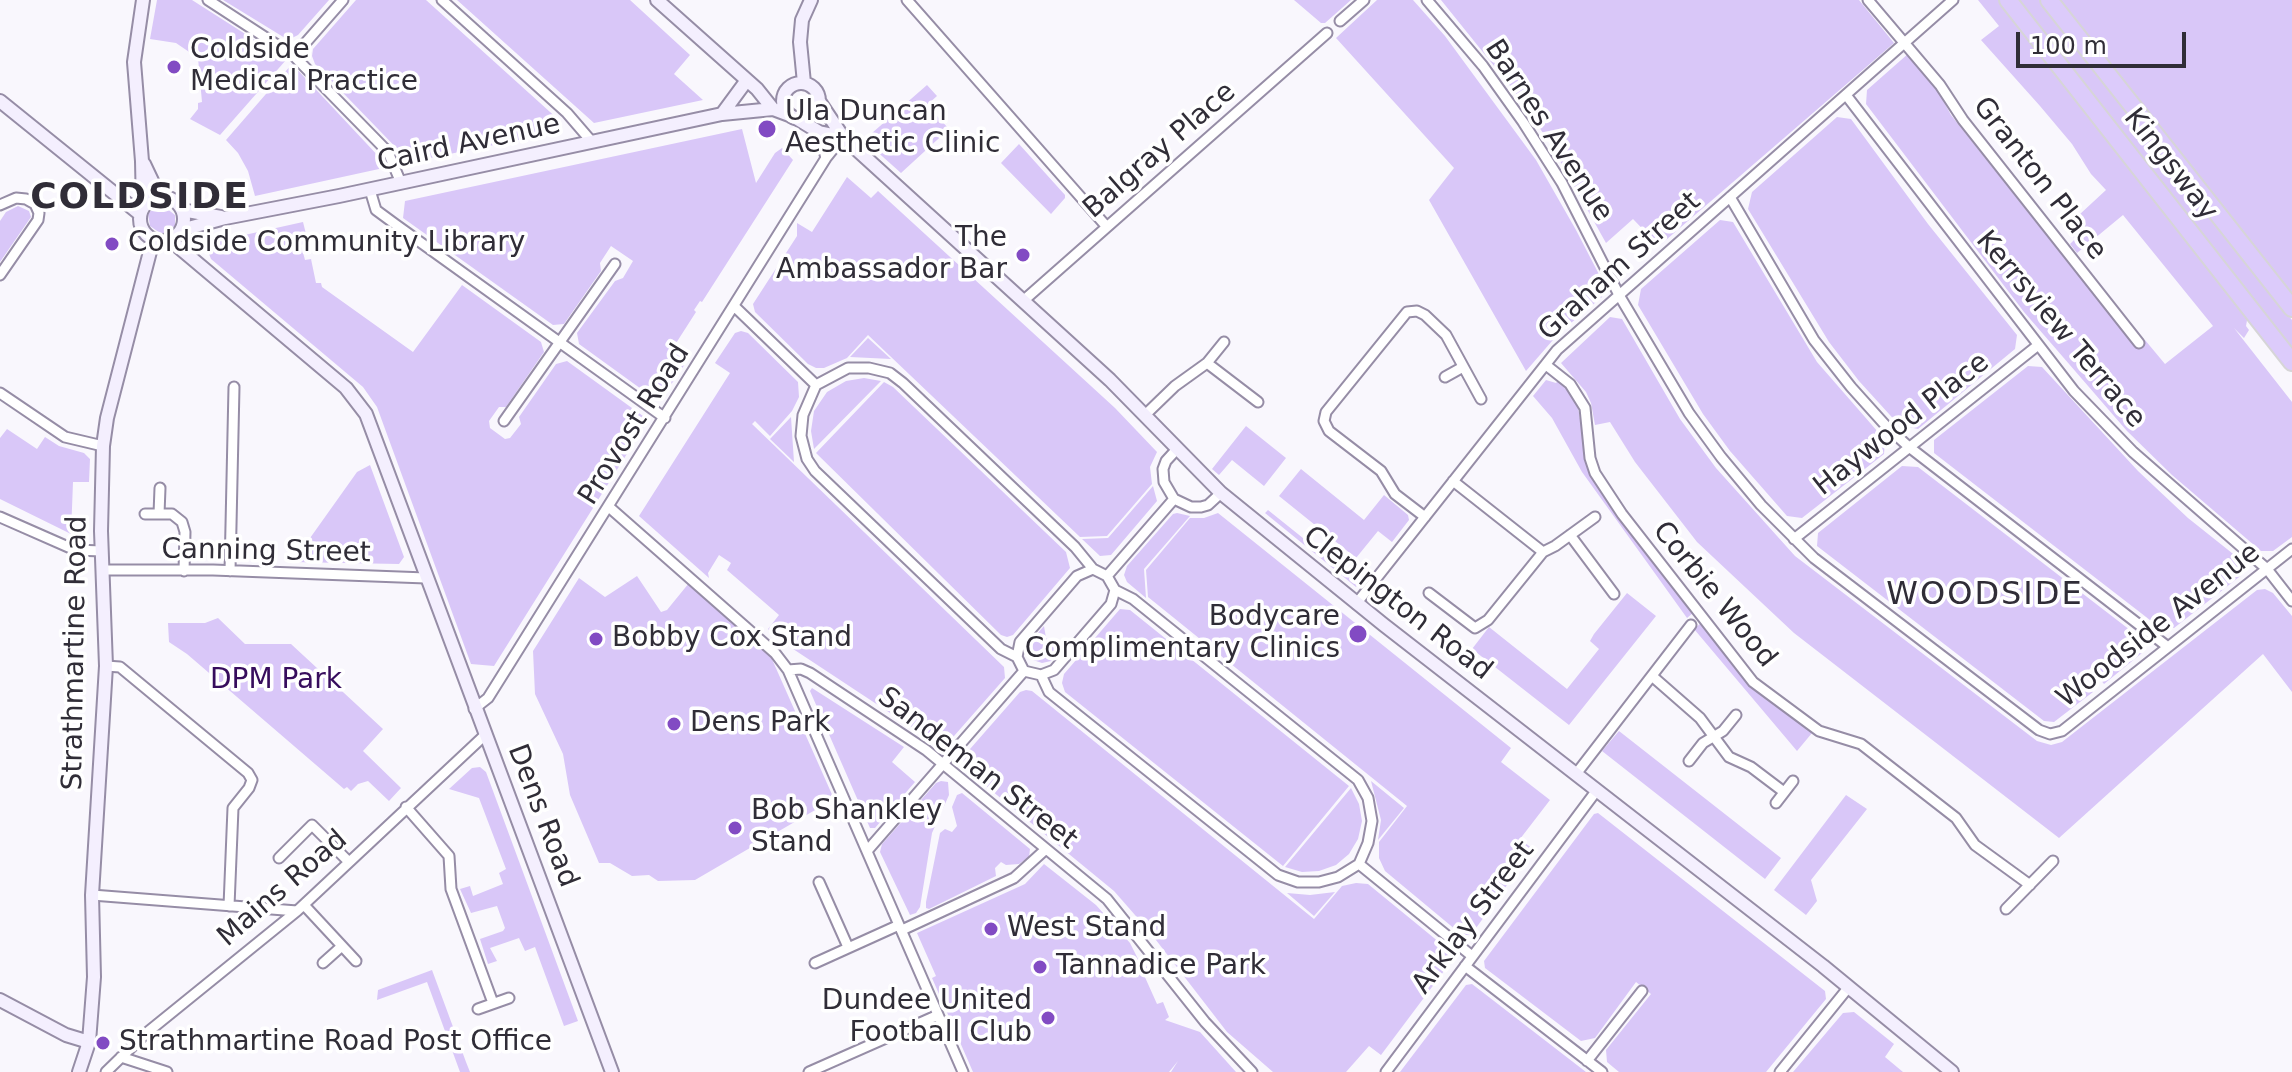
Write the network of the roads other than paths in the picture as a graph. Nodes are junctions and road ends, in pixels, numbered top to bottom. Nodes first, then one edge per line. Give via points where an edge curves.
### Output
1 (143, 0) edge
2 (208, 0) edge
3 (343, 0) edge
4 (442, 0) edge
5 (657, 0) edge
6 (811, 0) edge
7 (907, 0) edge
8 (1364, 0) edge
9 (1427, 0) edge
10 (1868, 0) edge
11 (1953, 0) edge
12 (2008, 0) edge
13 (2049, 0) edge
14 (1340, 21) dead end
15 (1327, 33) dead end
16 (1904, 43) junction
17 (294, 56) junction
18 (804, 83) junction
19 (752, 85) junction
20 (783, 95) junction
21 (1846, 95) junction
22 (0, 101) edge
23 (819, 101) junction
24 (773, 109) junction
25 (722, 114) junction
26 (793, 117) junction
27 (819, 132) junction
28 (843, 137) junction
29 (592, 142) junction
30 (826, 158) junction
31 (142, 161) junction
32 (401, 183) junction
33 (370, 190) junction
34 (1730, 197) junction
35 (166, 198) junction
36 (0, 205) edge
37 (182, 210) junction
38 (142, 211) junction
39 (225, 218) junction
40 (1107, 227) junction
41 (181, 230) junction
42 (153, 240) junction
43 (170, 240) junction
44 (615, 264) dead end
45 (0, 275) edge
46 (1619, 295) junction
47 (1023, 301) junction
48 (735, 307) junction
49 (2292, 308) edge
50 (1224, 342) dead end
51 (2139, 343) dead end
52 (560, 344) junction
53 (2037, 346) junction
54 (2292, 362) edge
55 (1207, 363) junction
56 (1546, 365) junction
57 (1463, 367) junction
58 (1445, 377) dead end
59 (816, 385) junction
60 (234, 387) dead end
61 (0, 393) edge
62 (1481, 399) dead end
63 (1258, 402) dead end
64 (1145, 415) junction
65 (665, 418) junction
66 (504, 421) dead end
67 (103, 446) junction
68 (1909, 447) junction
69 (1177, 449) junction
70 (1453, 481) junction
71 (160, 488) dead end
72 (1221, 493) junction
73 (1174, 499) junction
74 (609, 507) junction
75 (145, 514) dead end
76 (159, 514) junction
77 (0, 517) edge
78 (1425, 517) junction
79 (1595, 517) dead end
80 (1570, 535) junction
81 (1794, 539) junction
82 (2292, 549) edge
83 (102, 551) junction
84 (1543, 552) junction
85 (1093, 569) junction
86 (2267, 569) junction
87 (104, 570) junction
88 (184, 571) junction
89 (230, 571) junction
90 (1107, 576) junction
91 (426, 578) junction
92 (1115, 590) junction
93 (1429, 593) dead end
94 (1614, 594) dead end
95 (2292, 601) edge
96 (1356, 604) junction
97 (1691, 625) dead end
98 (2168, 647) junction
99 (1017, 657) junction
100 (106, 666) junction
101 (788, 670) junction
102 (1024, 671) junction
103 (1041, 675) junction
104 (1652, 676) junction
105 (474, 709) junction
106 (1736, 715) dead end
107 (2050, 734) joint
108 (485, 735) junction
109 (1714, 736) junction
110 (1689, 761) dead end
111 (943, 764) junction
112 (1576, 774) junction
113 (1793, 781) dead end
114 (1597, 790) junction
115 (1784, 792) junction
116 (1776, 803) dead end
117 (406, 807) junction
118 (1046, 849) junction
119 (867, 851) junction
120 (279, 858) dead end
121 (2053, 861) dead end
122 (349, 862) junction
123 (1359, 864) junction
124 (819, 882) dead end
125 (2030, 885) junction
126 (92, 895) junction
127 (229, 906) junction
128 (300, 908) junction
129 (2006, 909) dead end
130 (900, 927) junction
131 (342, 946) junction
132 (848, 947) junction
133 (1472, 956) junction
134 (356, 961) dead end
135 (323, 963) dead end
136 (815, 963) dead end
137 (1465, 966) junction
138 (1848, 988) junction
139 (1642, 991) dead end
140 (509, 998) dead end
141 (0, 1000) edge
142 (493, 1003) junction
143 (478, 1009) dead end
144 (938, 1015) junction
145 (89, 1042) junction
146 (121, 1057) junction
147 (1587, 1061) junction
148 (79, 1072) edge
149 (106, 1072) edge
150 (167, 1072) edge
151 (612, 1072) edge
152 (809, 1072) edge
153 (963, 1072) edge
154 (1252, 1072) edge
155 (1386, 1072) edge
156 (1602, 1072) edge
157 (1780, 1072) edge
158 (1952, 1072) edge

1 - 31 street via 134,62
2 - 17 street
3 - 17 street
4 - 29 street
5 - 19 street
6 - 18 street via 801,31
7 - 40 street
8 - 14 street
9 - 46 street, Barnes Avenue via 1523,122 1562,183
10 - 16 street, Granton Place
11 - 16 street, Graham Street
12 - 54 highway, Kingsway
13 - 49 highway, Kingsway
15 - 40 street, Balgray Place
16 - 21 street, Graham Street
16 - 51 street, Granton Place
17 - 32 street via 388,152
18 - 20 street via 792,85
18 - 23 street, Clepington Road via 815,89
19 - 20 street
19 - 24 street
19 - 25 street
20 - 26 street via 783,106
21 - 34 street, Graham Street
21 - 53 street, Kerrsview Terrace
22 - 38 street
23 - 26 street via 812,115
23 - 28 street, Clepington Road
24 - 25 street, Caird Avenue
24 - 26 street
25 - 29 street, Caird Avenue
26 - 27 street
27 - 28 street
27 - 30 street
28 - 30 street, Provost Road
28 - 47 street, Clepington Road
29 - 32 street, Caird Avenue
30 - 48 street, Provost Road
31 - 35 street
31 - 38 street
32 - 33 street, Caird Avenue
33 - 39 street, Caird Avenue
33 - 52 street via 376,210
34 - 46 street, Graham Street
34 - 68 street via 1814,340
35 - 37 street
35 - 38 street via 153,199
36 - 45 street via 26,199 39,213
37 - 39 street, Caird Avenue
37 - 41 street
38 - 42 street via 142,229
39 - 41 street, Caird Avenue
40 - 47 street, Balgray Place
41 - 43 street
42 - 43 street
42 - 67 street, Strathmartine Road
43 - 91 street, Dens Road via 361,405
44 - 52 street
46 - 56 street, Graham Street
46 - 81 street, Barnes Avenue via 1689,413
47 - 64 street, Clepington Road
48 - 59 street
48 - 65 street, Provost Road
50 - 55 street
52 - 65 street
52 - 66 street
53 - 68 street, Haywood Place
53 - 86 street, Kerrsview Terrace via 2133,452
55 - 63 street
55 - 64 street
56 - 70 street, Graham Street
56 - 125 street, Corbie Wood via 1570,384 1585,408 1595,473 1753,682 1819,731 1861,744 1956,818 1975,845
57 - 58 street
57 - 62 street
57 - 78 street via 1446,335 1425,315 1407,312 1326,412 1329,431 1381,471 1395,494
59 - 85 street via 848,368 890,373
59 - 99 street via 803,415 801,436 815,471 1001,649
60 - 89 street
61 - 67 street via 65,437
64 - 69 street, Clepington Road
65 - 74 street, Provost Road
67 - 83 street, Strathmartine Road
68 - 81 street, Haywood Place
68 - 98 street
69 - 72 street, Clepington Road
69 - 73 street via 1163,469
70 - 78 street, Graham Street
70 - 84 street
71 - 76 street
72 - 73 street via 1201,507
72 - 96 street, Clepington Road
73 - 90 street
74 - 101 street, Sandeman Street
74 - 105 street, Provost Road via 488,698
75 - 76 street
76 - 88 street via 172,514 182,522
77 - 83 street via 75,550
78 - 96 street, Graham Street
79 - 80 street
80 - 84 street
80 - 94 street
81 - 107 street, Barnes Avenue
82 - 86 street, Woodside Avenue
83 - 87 street, Strathmartine Road
84 - 93 street via 1488,620 1475,628
85 - 90 street
85 - 99 street via 1077,576 1061,594 1020,642
86 - 95 street, Kerrsview Terrace
86 - 98 street, Woodside Avenue
87 - 88 street, Canning Street
87 - 100 street, Strathmartine Road
88 - 89 street, Canning Street
89 - 91 street, Canning Street
90 - 92 street
91 - 105 street, Dens Road
92 - 103 street via 1111,604 1054,670
92 - 123 street via 1358,780 1372,821
96 - 112 street, Clepington Road
97 - 104 street
98 - 107 street, Woodside Avenue via 2062,731
99 - 102 street
100 - 126 street, Strathmartine Road
100 - 127 street via 120,667 252,780 233,808
101 - 111 street, Sandeman Street via 810,673
101 - 119 street
102 - 103 street
102 - 111 street
103 - 123 street via 1049,692 1278,875 1319,882
104 - 109 street
104 - 112 street
105 - 108 street, Dens Road
106 - 109 street
108 - 117 street, Mains Road
108 - 151 street, Dens Road
109 - 110 street
109 - 115 street via 1729,757
111 - 118 street, Sandeman Street
111 - 119 street
112 - 114 street, Clepington Road
113 - 115 street
114 - 133 street, Arklay Street
114 - 138 street, Clepington Road
115 - 116 street
117 - 122 street, Mains Road
117 - 142 street via 449,856 451,889
118 - 130 street via 1014,878
118 - 154 street, Sandeman Street via 1107,899
119 - 130 street
120 - 122 street via 312,825
121 - 125 street
122 - 128 street, Mains Road
123 - 133 street
124 - 132 street
125 - 129 street
126 - 127 street
126 - 145 street, Strathmartine Road
127 - 128 street
128 - 131 street
128 - 146 street, Mains Road
130 - 132 street
130 - 144 street
131 - 134 street
131 - 135 street
132 - 136 street
133 - 137 street, Arklay Street
137 - 147 street
137 - 155 street, Arklay Street
138 - 157 street
138 - 158 street, Clepington Road
139 - 147 street
140 - 142 street
141 - 145 street
142 - 143 street
144 - 152 street
144 - 153 street
145 - 148 street, Strathmartine Road
146 - 149 street, Mains Road
146 - 150 street
147 - 156 street

